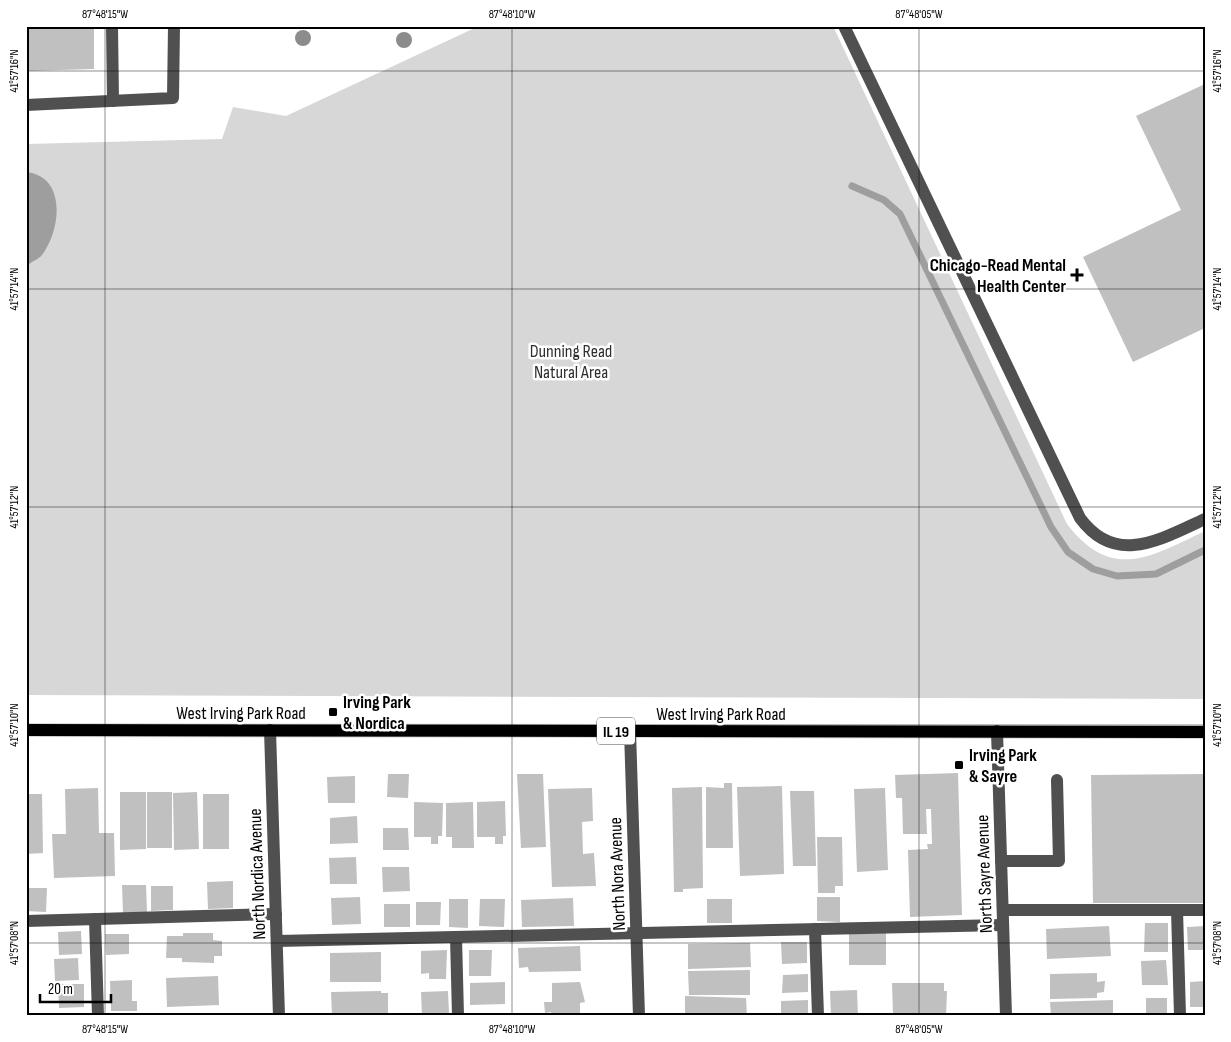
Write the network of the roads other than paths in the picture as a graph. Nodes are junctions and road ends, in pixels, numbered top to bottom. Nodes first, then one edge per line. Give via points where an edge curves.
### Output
1 (112, 26) edge
2 (174, 26) edge
3 (844, 26) edge
4 (113, 100) junction
5 (26, 104) edge
6 (1205, 518) edge
7 (26, 730) edge
8 (270, 730) junction
9 (630, 731) junction
10 (997, 731) junction
11 (1205, 732) edge
12 (1058, 780) dead end
13 (1001, 861) junction
14 (1003, 910) junction
15 (1177, 910) junction
16 (1205, 910) edge
17 (276, 914) junction
18 (95, 919) junction
19 (26, 921) edge
20 (1003, 925) junction
21 (815, 929) junction
22 (636, 933) junction
23 (456, 937) junction
24 (277, 942) junction
25 (98, 1016) edge
26 (279, 1016) edge
27 (458, 1016) edge
28 (638, 1016) edge
29 (818, 1016) edge
30 (1006, 1016) edge
31 (1180, 1016) edge

1 - 4 street
2 - 4 street via 173,98
3 - 6 street via 1080,518 1090,532 1107,542 1124,546 1142,545
4 - 5 street
7 - 8 main road, West Irving Park Road / IL 19
8 - 9 main road, West Irving Park Road / IL 19
8 - 17 street, North Nordica Avenue
9 - 10 main road, West Irving Park Road / IL 19
9 - 22 street, North Nora Avenue
10 - 11 main road, West Irving Park Road / IL 19
10 - 13 street, North Sayre Avenue
12 - 13 street via 1059,861
13 - 14 street, North Sayre Avenue
14 - 15 street
14 - 20 street, North Sayre Avenue
15 - 16 street
15 - 31 street
17 - 18 street
17 - 24 street, North Nordica Avenue
18 - 19 street
18 - 25 street
20 - 21 street
20 - 30 street, North Sayre Avenue
21 - 22 street
21 - 29 street
22 - 23 street
22 - 28 street, North Nora Avenue
23 - 24 street
23 - 27 street
24 - 26 street, North Nordica Avenue

